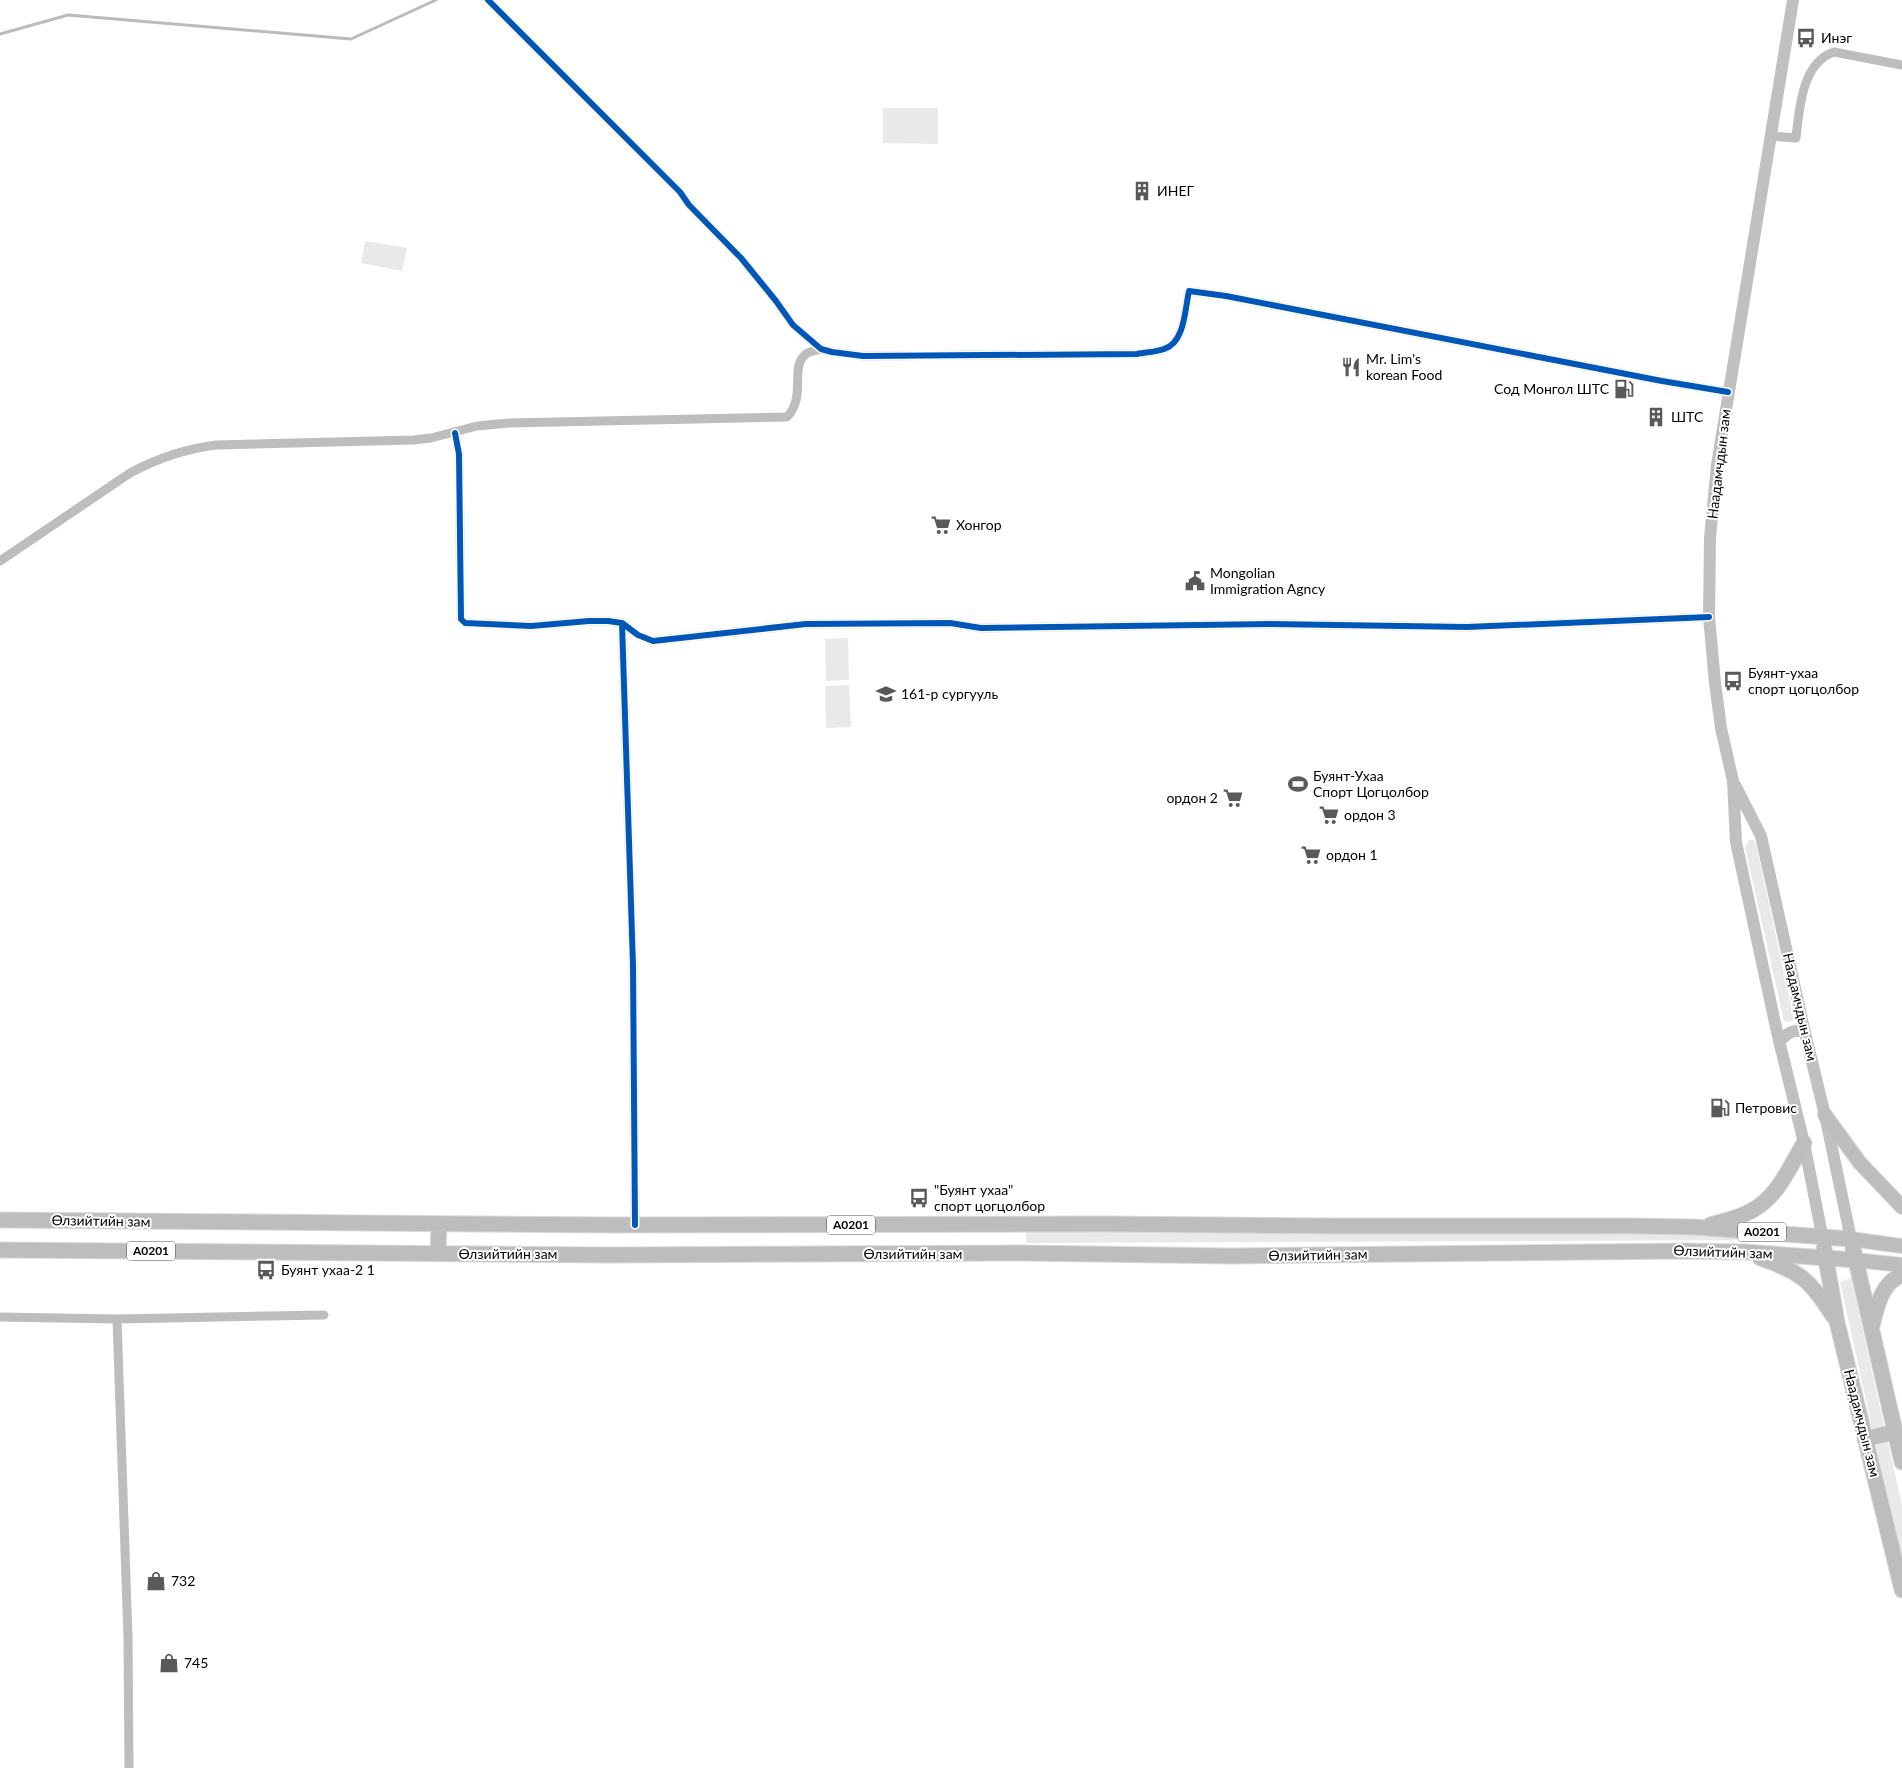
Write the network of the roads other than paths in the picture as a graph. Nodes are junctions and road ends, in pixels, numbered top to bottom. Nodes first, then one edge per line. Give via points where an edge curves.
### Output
1 (488, 0) edge
2 (1793, 0) edge
3 (1902, 65) edge
4 (1770, 136) junction
5 (821, 348) junction
6 (1728, 392) junction
7 (454, 433) junction
8 (0, 561) edge
9 (1709, 616) junction
10 (622, 623) junction
11 (1733, 781) junction
12 (1802, 1018) junction
13 (1775, 1023) junction
14 (1805, 1033) junction
15 (1779, 1042) junction
16 (1825, 1115) junction
17 (1804, 1143) junction
18 (1902, 1207) edge
19 (0, 1220) edge
20 (439, 1224) junction
21 (635, 1225) junction
22 (1701, 1228) junction
23 (1822, 1235) junction
24 (1851, 1239) junction
25 (1902, 1246) edge
26 (0, 1250) edge
27 (1744, 1252) junction
28 (438, 1254) junction
29 (1825, 1256) junction
30 (1855, 1260) junction
31 (1902, 1265) edge
32 (1902, 1275) edge
33 (324, 1315) dead end
34 (0, 1317) edge
35 (118, 1320) junction
36 (1836, 1322) junction
37 (1871, 1330) junction
38 (1895, 1432) junction
39 (1865, 1439) junction
40 (1902, 1462) edge
41 (1902, 1590) edge
42 (129, 1768) edge

1 - 5 street via 680,192 741,258 793,325
2 - 4 main road, Наадамчдын зам
3 - 4 street via 1834,52 1826,54 1813,67 1800,102 1796,138
4 - 6 main road, Наадамчдын зам
5 - 6 street via 863,356 1146,352 1165,349 1176,342 1188,290
5 - 7 street via 806,354 798,368 798,398 794,410 787,417 509,423 477,426
6 - 9 main road, Наадамчдын зам via 1710,538
7 - 8 street via 413,440 216,445 173,453 130,473
7 - 10 street via 459,454 461,619 465,623 531,626 589,621
9 - 10 street via 1468,627 1271,624 981,628 950,623 806,624 653,641
9 - 11 main road, Наадамчдын зам via 1721,728
10 - 21 street via 633,966
11 - 12 main road, Наадамчдын зам via 1761,836
11 - 13 main road, Наадамчдын зам via 1736,842
12 - 13 main road via 1790,1025
12 - 14 main road, Наадамчдын зам
13 - 15 main road, Наадамчдын зам
14 - 15 main road via 1792,1031
14 - 16 main road, Наадамчдын зам
15 - 17 main road, Наадамчдын зам
16 - 18 main road via 1860,1163
16 - 24 main road, Наадамчдын зам
17 - 22 highway via 1782,1182 1767,1200 1750,1212
17 - 23 main road, Наадамчдын зам
19 - 20 highway, Өлзийтийн зам / A0201
20 - 21 highway, Өлзийтийн зам / A0201
20 - 28 highway
21 - 22 highway, Өлзийтийн зам / A0201
22 - 23 highway, Өлзийтийн зам / A0201
23 - 24 highway, Өлзийтийн зам
23 - 29 highway, Наадамчдын зам
24 - 25 main road
24 - 30 highway
26 - 28 highway, Өлзийтийн зам / A0201
27 - 28 highway, Өлзийтийн зам / A0201 via 1232,1256
27 - 29 highway, Өлзийтийн зам / A0201
27 - 36 highway via 1787,1267 1803,1277 1818,1293
29 - 30 highway, Өлзийтийн зам
29 - 36 highway, Наадамчдын зам
30 - 31 main road
30 - 37 highway
32 - 37 highway via 1887,1286 1879,1299
33 - 35 street
34 - 35 street
35 - 42 street
36 - 39 highway, Наадамчдын зам
37 - 38 highway
38 - 39 highway
38 - 40 highway
39 - 41 highway, Наадамчдын зам

